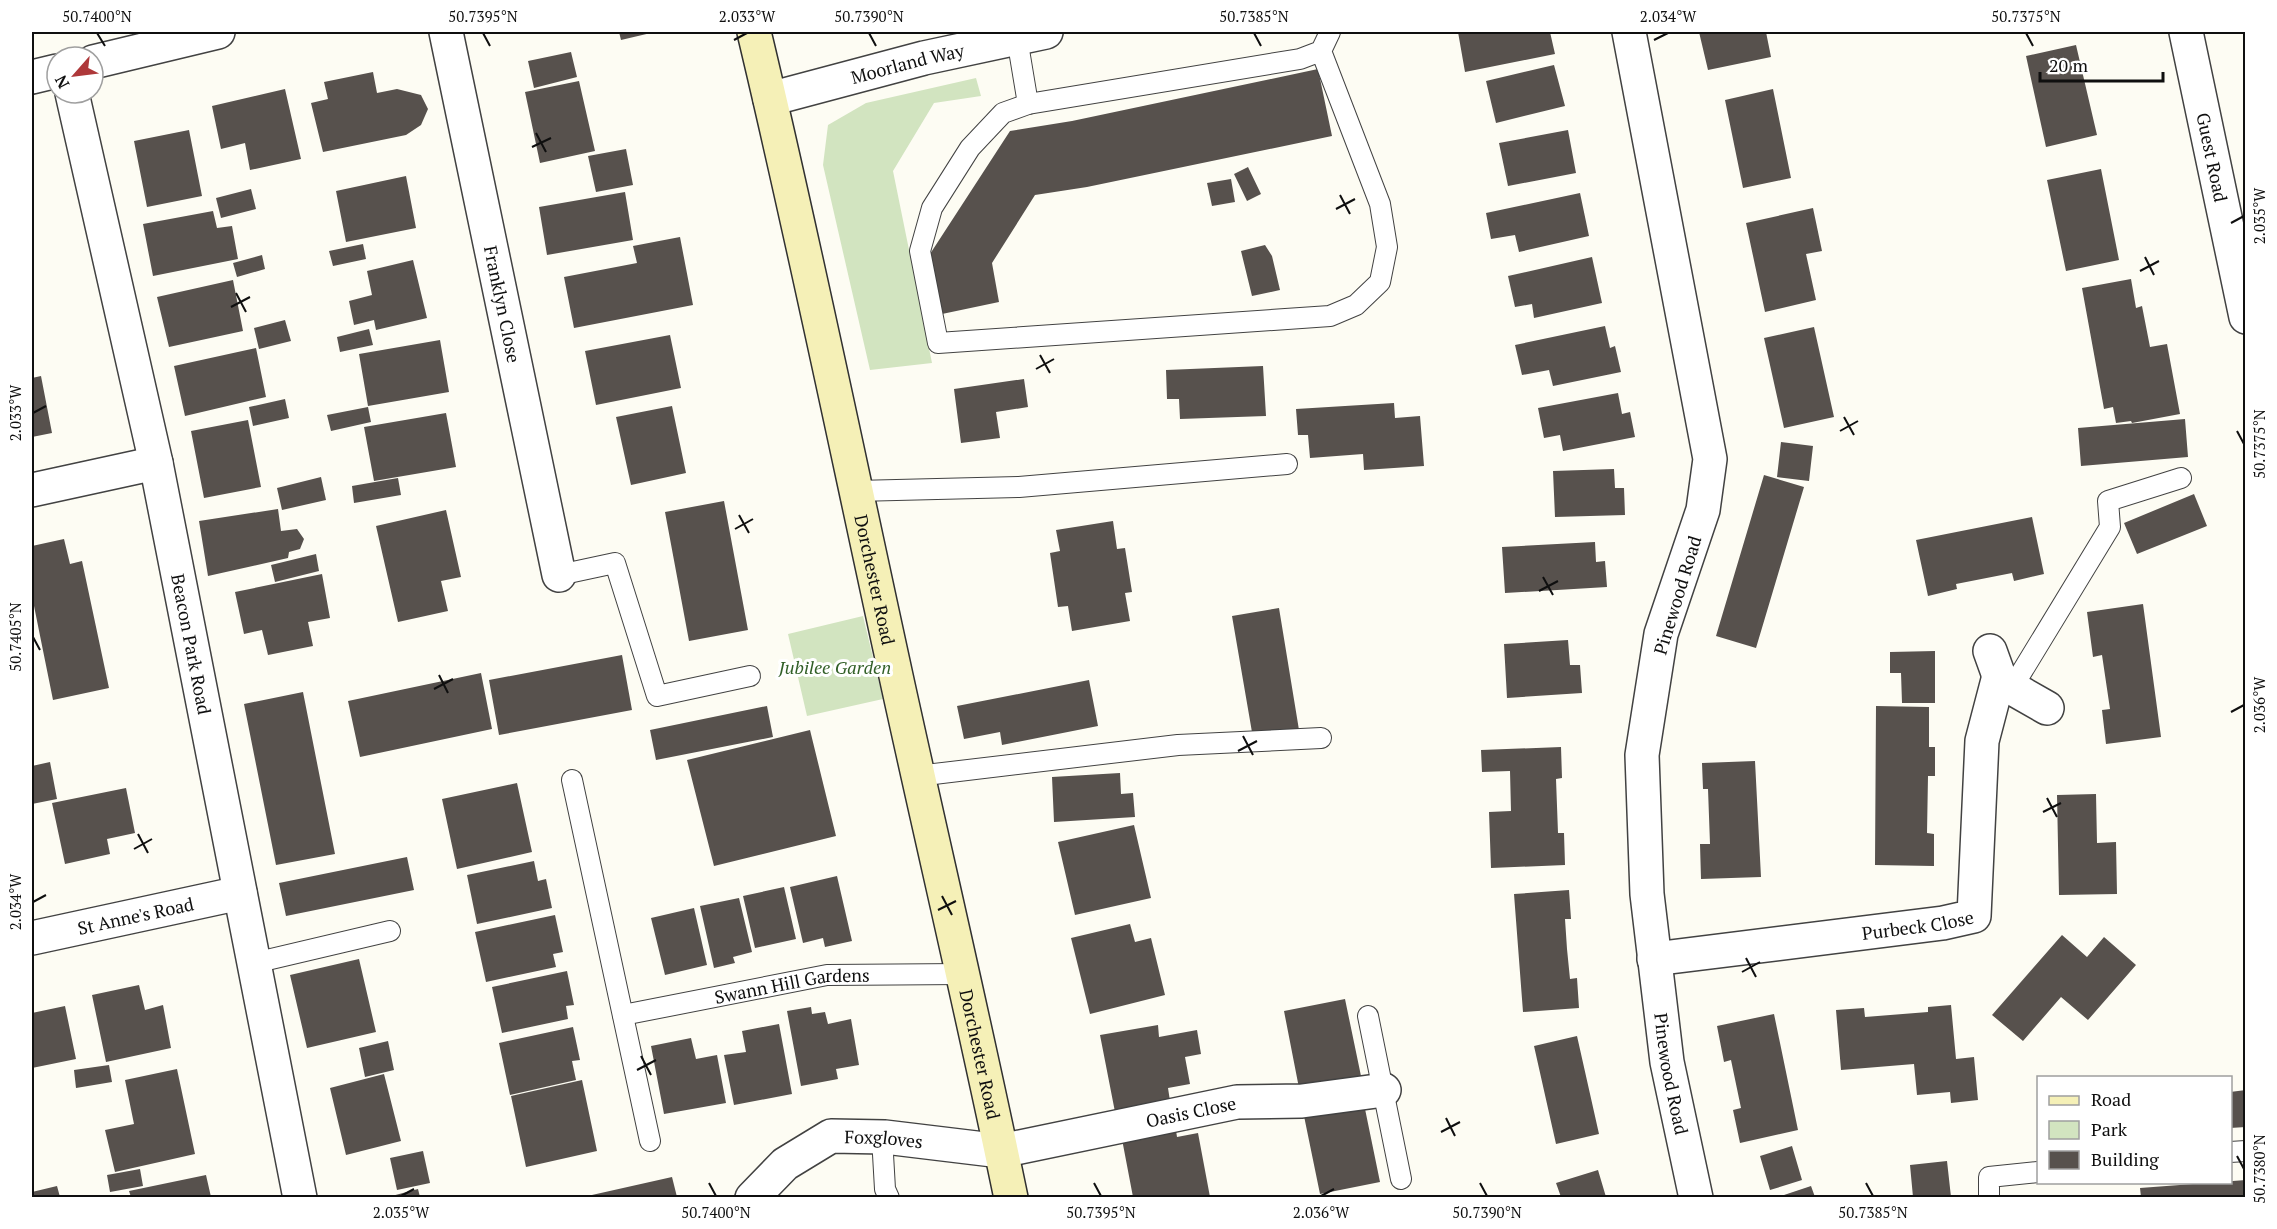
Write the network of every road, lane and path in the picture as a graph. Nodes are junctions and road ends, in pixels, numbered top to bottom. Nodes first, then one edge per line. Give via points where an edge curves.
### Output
1 (218, 32) edge
2 (446, 32) edge
3 (754, 32) edge
4 (1330, 32) edge
5 (1629, 32) edge
6 (2186, 32) edge
7 (1032, 35) edge
8 (1321, 51) junction
9 (105, 59) edge
10 (770, 99) junction
11 (1028, 104) junction
12 (75, 105) edge
13 (2246, 317) edge
14 (156, 463) junction
15 (1287, 464) dead end
16 (2181, 478) dead end
17 (32, 490) edge
18 (856, 491) junction
19 (559, 575) joint
20 (2001, 672) junction
21 (750, 676) dead end
22 (2047, 708) dead end
23 (1321, 738) dead end
24 (917, 776) junction
25 (572, 780) dead end
26 (240, 893) junction
27 (390, 931) dead end
28 (32, 938) edge
29 (1654, 959) junction
30 (254, 963) junction
31 (963, 974) junction
32 (623, 1015) junction
33 (1368, 1016) dead end
34 (1384, 1090) junction
35 (882, 1137) junction
36 (650, 1141) dead end
37 (1001, 1151) junction
38 (2037, 1172) edge
39 (1401, 1179) dead end
40 (300, 1197) edge
41 (752, 1197) edge
42 (889, 1197) edge
43 (1011, 1197) edge
44 (1696, 1197) edge
45 (1989, 1197) edge

1 - 9 street
2 - 19 street, Franklyn Close
3 - 10 main road, Dorchester Road
4 - 8 lane
5 - 29 street, Pinewood Road via 1710,459 1703,510 1661,634 1642,755 1647,894
6 - 13 street, Guest Road
7 - 10 street, Moorland Way via 924,58
7 - 11 lane
8 - 11 lane via 1300,59
8 - 11 lane via 1380,204 1387,247 1380,282 1356,305 1330,316 938,343 920,251 932,208 970,148 1003,113
10 - 18 main road, Dorchester Road
12 - 14 street, Beacon Park Road
14 - 17 street
14 - 26 street, Beacon Park Road
15 - 18 lane via 1019,487
16 - 20 lane via 2108,501 2110,526
18 - 24 main road, Dorchester Road
19 - 21 lane via 615,563 657,696
20 - 22 street
20 - 29 street, Purbeck Close via 1982,741 1974,916
23 - 24 lane via 1178,745
24 - 31 main road, Dorchester Road
25 - 32 lane
26 - 28 street, St Anne's Road
26 - 30 street, Beacon Park Road
27 - 30 lane
29 - 44 street, Pinewood Road via 1667,1062
30 - 40 street, Beacon Park Road
31 - 32 lane, Swann Hill Gardens via 827,975
31 - 37 main road, Dorchester Road
32 - 36 lane
33 - 34 lane
34 - 37 street, Oasis Close via 1302,1101 1237,1102
34 - 39 lane
35 - 37 street, Foxgloves
35 - 41 street, Foxgloves via 831,1136 784,1164
35 - 42 lane via 885,1189
37 - 43 main road, Dorchester Road
38 - 45 lane via 1989,1177

